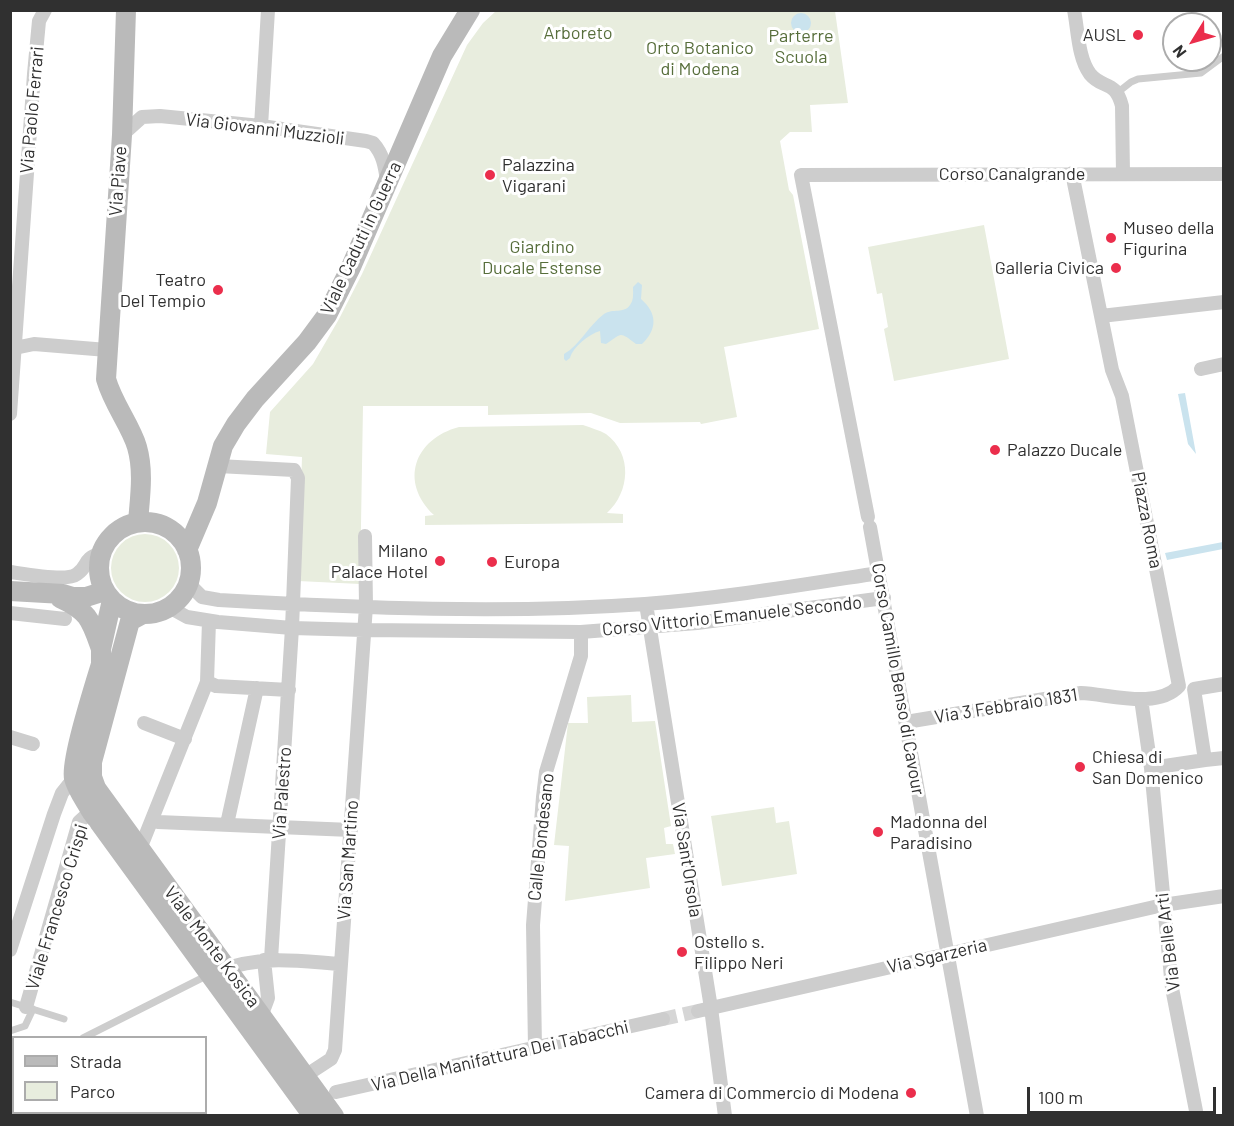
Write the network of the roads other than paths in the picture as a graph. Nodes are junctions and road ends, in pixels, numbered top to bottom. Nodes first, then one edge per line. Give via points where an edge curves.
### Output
1 (126, 10) edge
2 (268, 10) edge
3 (462, 10) edge
4 (470, 10) edge
5 (1074, 10) edge
6 (39, 14) edge
7 (446, 48) junction
8 (1224, 56) edge
9 (1117, 93) junction
10 (261, 126) junction
11 (122, 135) junction
12 (1072, 173) junction
13 (1123, 174) junction
14 (801, 175) joint
15 (1223, 177) edge
16 (387, 181) junction
17 (1224, 302) edge
18 (1101, 316) junction
19 (12, 349) edge
20 (107, 350) junction
21 (1224, 364) edge
22 (1201, 369) dead end
23 (10, 414) edge
24 (218, 466) junction
25 (138, 522) junction
26 (365, 537) dead end
27 (187, 549) junction
28 (100, 561) junction
29 (10, 572) edge
30 (879, 573) junction
31 (188, 583) junction
32 (10, 591) edge
33 (55, 593) junction
34 (108, 595) junction
35 (884, 598) junction
36 (294, 604) junction
37 (646, 604) junction
38 (366, 606) junction
39 (169, 607) junction
40 (10, 613) edge
41 (143, 614) junction
42 (65, 619) dead end
43 (209, 621) junction
44 (649, 627) junction
45 (292, 628) junction
46 (364, 630) junction
47 (581, 632) junction
48 (101, 650) junction
49 (207, 682) junction
50 (1224, 684) edge
51 (1179, 686) joint
52 (257, 688) junction
53 (289, 690) junction
54 (1140, 699) junction
55 (906, 722) junction
56 (144, 723) dead end
57 (10, 737) edge
58 (184, 739) junction
59 (33, 744) dead end
60 (1224, 758) edge
61 (1205, 760) junction
62 (1151, 768) junction
63 (83, 777) junction
64 (91, 811) junction
65 (158, 822) dead end
66 (227, 824) junction
67 (280, 825) junction
68 (351, 830) junction
69 (140, 849) junction
70 (1224, 896) edge
71 (1164, 905) junction
72 (10, 950) edge
73 (947, 953) junction
74 (268, 959) junction
75 (341, 964) junction
76 (219, 971) junction
77 (10, 1002) edge
78 (30, 1008) junction
79 (704, 1010) junction
80 (262, 1014) junction
81 (64, 1019) dead end
82 (663, 1019) tunnel mouth
83 (10, 1031) edge
84 (90, 1036) edge
85 (535, 1048) junction
86 (305, 1076) junction
87 (336, 1092) dead end
88 (313, 1116) edge
89 (334, 1116) edge
90 (725, 1116) edge
91 (977, 1116) edge
92 (1197, 1116) edge

1 - 11 main road, Via Piave
2 - 10 street
3 - 7 main road
4 - 7 main road, Viale Caduti in Guerra
5 - 9 street via 1089,73
6 - 19 street, Via Paolo Ferrari
7 - 16 main road, Viale Caduti in Guerra
8 - 9 lane via 1201,73 1138,79
9 - 13 street via 1122,106
10 - 11 street, Via Giovanni Muzzioli via 142,117
10 - 16 street, Via Giovanni Muzzioli via 373,143 382,157
11 - 20 main road, Via Piave
12 - 13 street, Corso Canalgrande
12 - 14 street, Corso Canalgrande
12 - 18 street, Piazza Roma
13 - 15 street, Corso Canalgrande
14 - 30 street, Corso Camillo Benso di Cavour
16 - 24 main road, Viale Caduti in Guerra via 327,315 236,424 223,446
17 - 18 street
18 - 51 street, Piazza Roma via 1112,370 1122,396
19 - 20 street via 34,345
19 - 23 street, Via Paolo Ferrari
20 - 25 main road, Via Piave via 109,392 137,445 141,470
21 - 22 street
24 - 27 main road, Viale Caduti in Guerra
24 - 36 street via 297,473
25 - 27 main road via 169,528
25 - 28 main road via 118,530 105,544
26 - 38 street
27 - 31 main road via 191,568
28 - 29 street via 89,557 73,576
28 - 33 main road via 81,584
28 - 34 main road
30 - 35 street, Corso Camillo Benso di Cavour
30 - 37 street, Corso Vittorio Emanuele Secondo
31 - 36 street, Corso Vittorio Emanuele Secondo via 209,599
31 - 39 main road via 182,596
32 - 33 main road
33 - 34 main road via 73,597
33 - 48 main road via 81,608 93,625
34 - 41 main road via 124,609
34 - 48 main road, Viale Francesco Crispi
35 - 44 street, Corso Vittorio Emanuele Secondo
35 - 55 street, Corso Camillo Benso di Cavour
36 - 38 street, Corso Vittorio Emanuele Secondo
36 - 45 street
37 - 38 street, Corso Vittorio Emanuele Secondo via 528,610
37 - 44 street, Via Sant'Orsola
38 - 46 street
39 - 41 main road
39 - 43 street, Corso Vittorio Emanuele Secondo via 187,617
40 - 42 street
41 - 63 main road, Viale Francesco Crispi via 130,621 92,762
43 - 45 street, Corso Vittorio Emanuele Secondo
43 - 49 street
44 - 47 street, Corso Vittorio Emanuele Secondo
44 - 79 street, Via Sant'Orsola
45 - 46 street, Corso Vittorio Emanuele Secondo
45 - 53 street, Via Palestro
46 - 47 street, Corso Vittorio Emanuele Secondo
46 - 68 street, Via San Martino
47 - 85 street, Calle Bondesano via 581,656 545,780 533,925
48 - 63 main road, Viale Francesco Crispi via 101,664 75,760
49 - 52 street
49 - 58 street
50 - 61 street via 1194,689
51 - 54 street, Via 3 Febbraio 1831 via 1163,697
52 - 53 street
52 - 66 street
53 - 67 street, Via Palestro
54 - 55 street, Via 3 Febbraio 1831 via 1081,693
54 - 62 street, Via Belle Arti
55 - 73 street, Corso Camillo Benso di Cavour
56 - 58 street
57 - 59 street
58 - 69 street
60 - 61 street
61 - 62 street
62 - 71 street, Via Belle Arti
63 - 64 main road, Viale Francesco Crispi via 80,793
63 - 69 main road, Viale Monte Kosica via 96,788
63 - 72 street, Viale Francesco Crispi via 62,793
64 - 76 main road, Viale Monte Kosica
64 - 78 street, Viale Francesco Crispi via 79,822
65 - 66 street
66 - 67 street
67 - 68 street
67 - 74 street, Via Palestro
68 - 75 street, Via San Martino
69 - 76 main road, Viale Monte Kosica
70 - 71 street, Via Sgarzeria
71 - 73 street, Via Sgarzeria
71 - 92 street, Via Belle Arti via 1172,988
73 - 79 street, Via Sgarzeria
73 - 91 street, Corso Camillo Benso di Cavour
74 - 75 street
74 - 76 street
74 - 80 street, Via Palestro via 268,998
75 - 86 street, Via San Martino via 334,1055
76 - 80 main road, Viale Monte Kosica
76 - 84 lane
76 - 88 main road, Viale Monte Kosica
77 - 78 lane
78 - 81 lane
78 - 83 lane via 26,1026
79 - 90 street, Via Sant'Orsola
80 - 86 main road, Viale Monte Kosica
82 - 85 street, Via Della Manifattura Dei Tabacchi
85 - 87 street, Via Della Manifattura Dei Tabacchi
86 - 89 main road, Viale Monte Kosica

